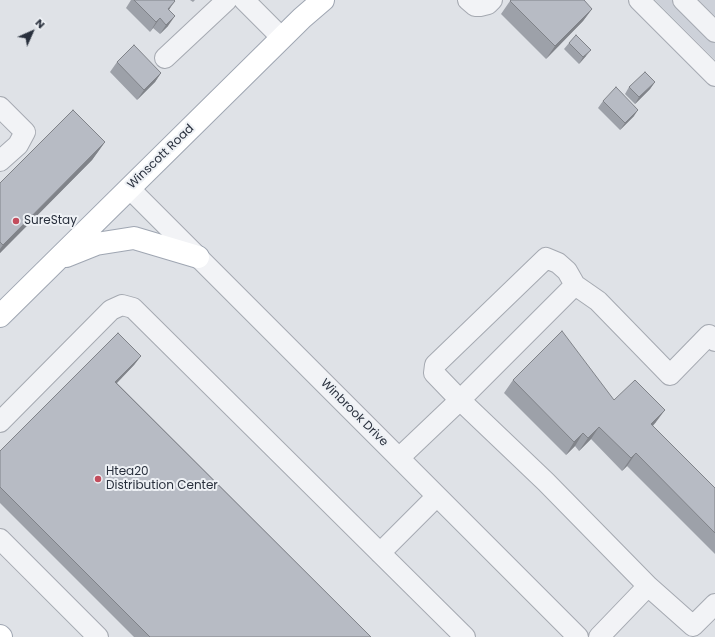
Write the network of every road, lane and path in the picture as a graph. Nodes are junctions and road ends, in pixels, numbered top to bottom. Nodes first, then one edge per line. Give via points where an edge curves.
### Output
1 (227, 0) edge
2 (244, 0) edge
3 (323, 0) edge
4 (468, 0) edge
5 (492, 0) edge
6 (639, 0) edge
7 (683, 0) edge
8 (715, 32) edge
9 (282, 38) junction
10 (165, 58) dead end
11 (715, 76) edge
12 (0, 107) edge
13 (0, 161) edge
14 (129, 188) junction
15 (198, 257) junction
16 (57, 259) junction
17 (575, 285) junction
18 (1, 313) edge
19 (715, 341) edge
20 (460, 400) junction
21 (0, 422) edge
22 (400, 458) junction
23 (437, 496) junction
24 (0, 539) edge
25 (380, 553) junction
26 (648, 586) junction
27 (715, 604) edge
28 (98, 637) edge
29 (465, 637) edge
30 (578, 637) edge
31 (599, 637) edge

1 - 10 street
2 - 9 street
3 - 9 main road, Winscott Road
4 - 5 street via 475,6 480,6
6 - 11 street
7 - 8 street
9 - 14 main road, Winscott Road
12 - 13 street via 25,132 18,145
14 - 15 street, Winbrook Drive
14 - 16 main road, Winscott Road
15 - 16 main road via 134,238 96,244
15 - 22 street, Winbrook Drive
16 - 18 main road, Winscott Road
17 - 19 street via 598,301 670,375 709,335
17 - 20 street
17 - 20 street via 567,271 558,263 546,258 435,365 434,373
20 - 22 street
20 - 26 street via 546,482
21 - 25 street via 111,310 122,305 133,308
22 - 23 street, Winbrook Drive
23 - 25 street
23 - 30 street, Winbrook Drive
24 - 28 street
25 - 29 street
26 - 27 street via 693,626
26 - 31 street

